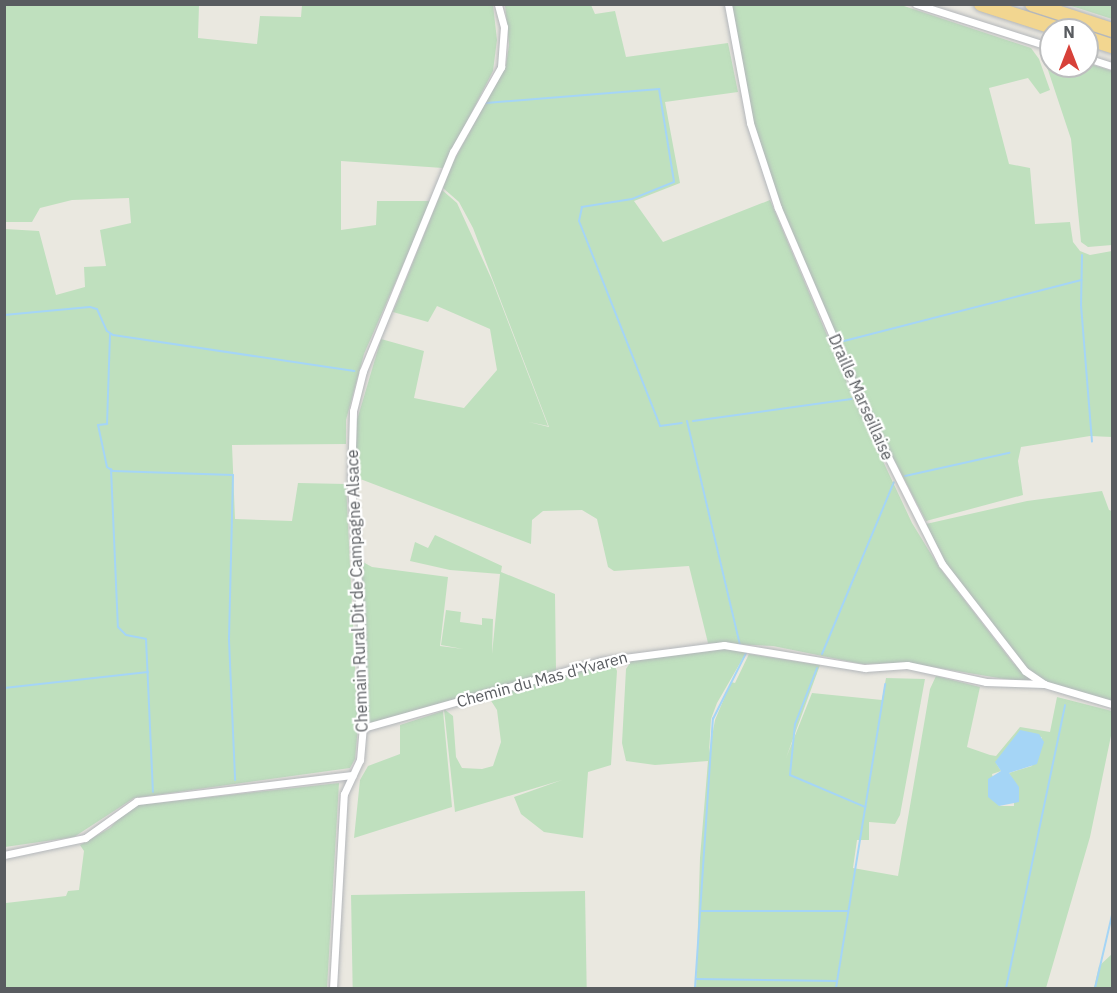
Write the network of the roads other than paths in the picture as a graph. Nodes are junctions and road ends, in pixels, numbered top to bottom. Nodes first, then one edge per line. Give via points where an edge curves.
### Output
1 (498, 4) edge
2 (728, 4) edge
3 (916, 4) edge
4 (981, 4) edge
5 (1032, 4) edge
6 (1039, 23) edge
7 (1113, 30) edge
8 (1039, 43) edge
9 (1044, 684) junction
10 (1113, 704) edge
11 (363, 728) junction
12 (352, 775) junction
13 (4, 855) edge
14 (333, 988) edge

1 - 11 street, Chemain Rural Dit de Campagne Alsace via 504,27 501,67 453,152 363,371 353,411 351,484
2 - 9 street, Draille Marseillaise via 750,123 771,187 865,411 942,564 1025,671
3 - 8 street
4 - 6 highway
5 - 7 highway
9 - 10 street, Draille Marseillaise
9 - 11 street, Chemin du Mas d'Yvaren via 986,682 907,664 865,668 724,645 601,661
11 - 12 street, Chemain Rural Dit de Campagne Alsace via 360,760
12 - 13 street via 137,801 85,838
12 - 14 street, Chemain Rural Dit de Campagne Alsace via 344,794

